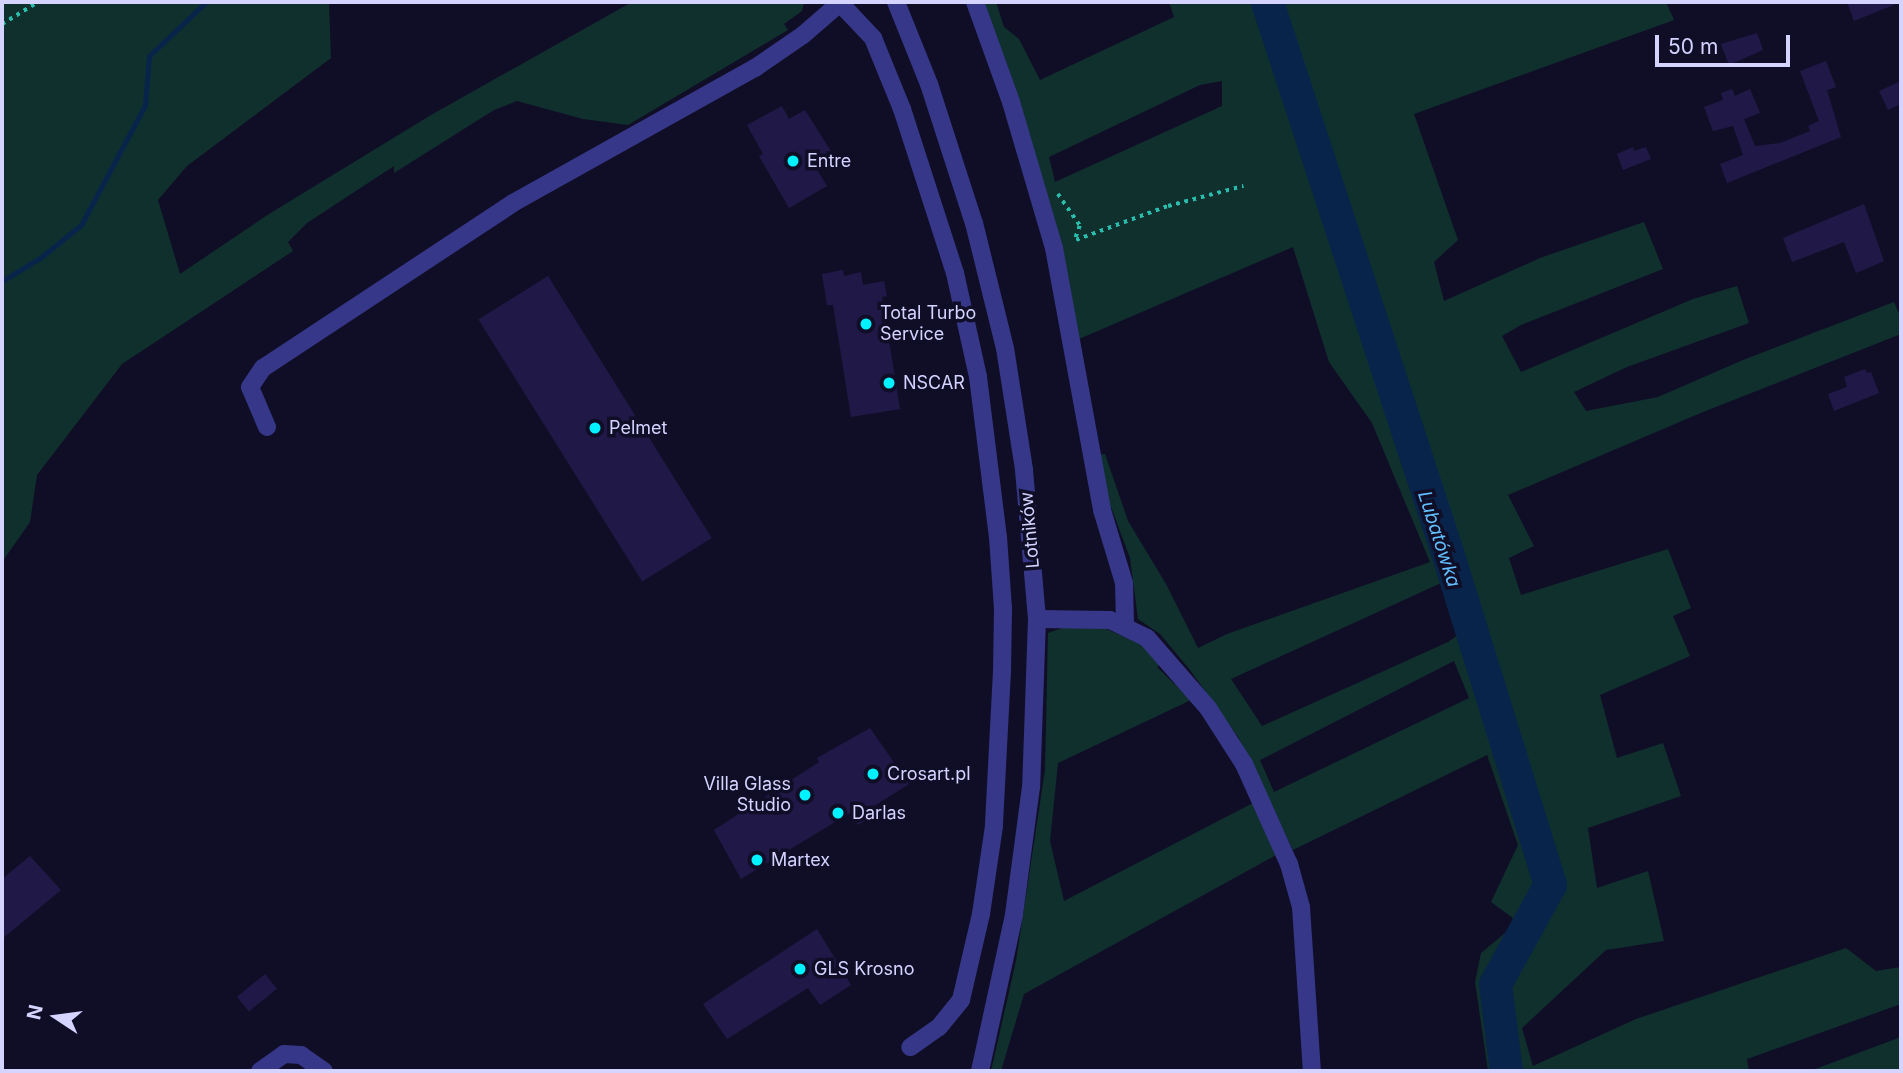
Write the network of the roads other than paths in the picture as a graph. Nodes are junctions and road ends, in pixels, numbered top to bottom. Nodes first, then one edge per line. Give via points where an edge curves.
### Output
1 (840, 2) edge
2 (896, 2) edge
3 (975, 2) edge
4 (267, 427) dead end
5 (1037, 619) junction
6 (1125, 625) junction
7 (910, 1047) dead end
8 (260, 1071) edge
9 (324, 1071) edge
10 (980, 1071) edge
11 (1312, 1071) edge

1 - 4 street via 755,68 511,200 263,368 250,387
1 - 7 street via 873,38 902,109 955,273 978,377 999,549 1003,609 994,826 981,914 961,1000 939,1027
2 - 5 street, Lotników via 929,84 974,223 1005,348 1024,470
3 - 6 street via 1054,248 1102,510 1124,583
5 - 6 street via 1110,620
5 - 10 street, Lotników via 1031,787 1014,915
6 - 11 street via 1147,638 1208,708 1244,764 1289,864 1301,907
8 - 9 street via 284,1054 301,1055

